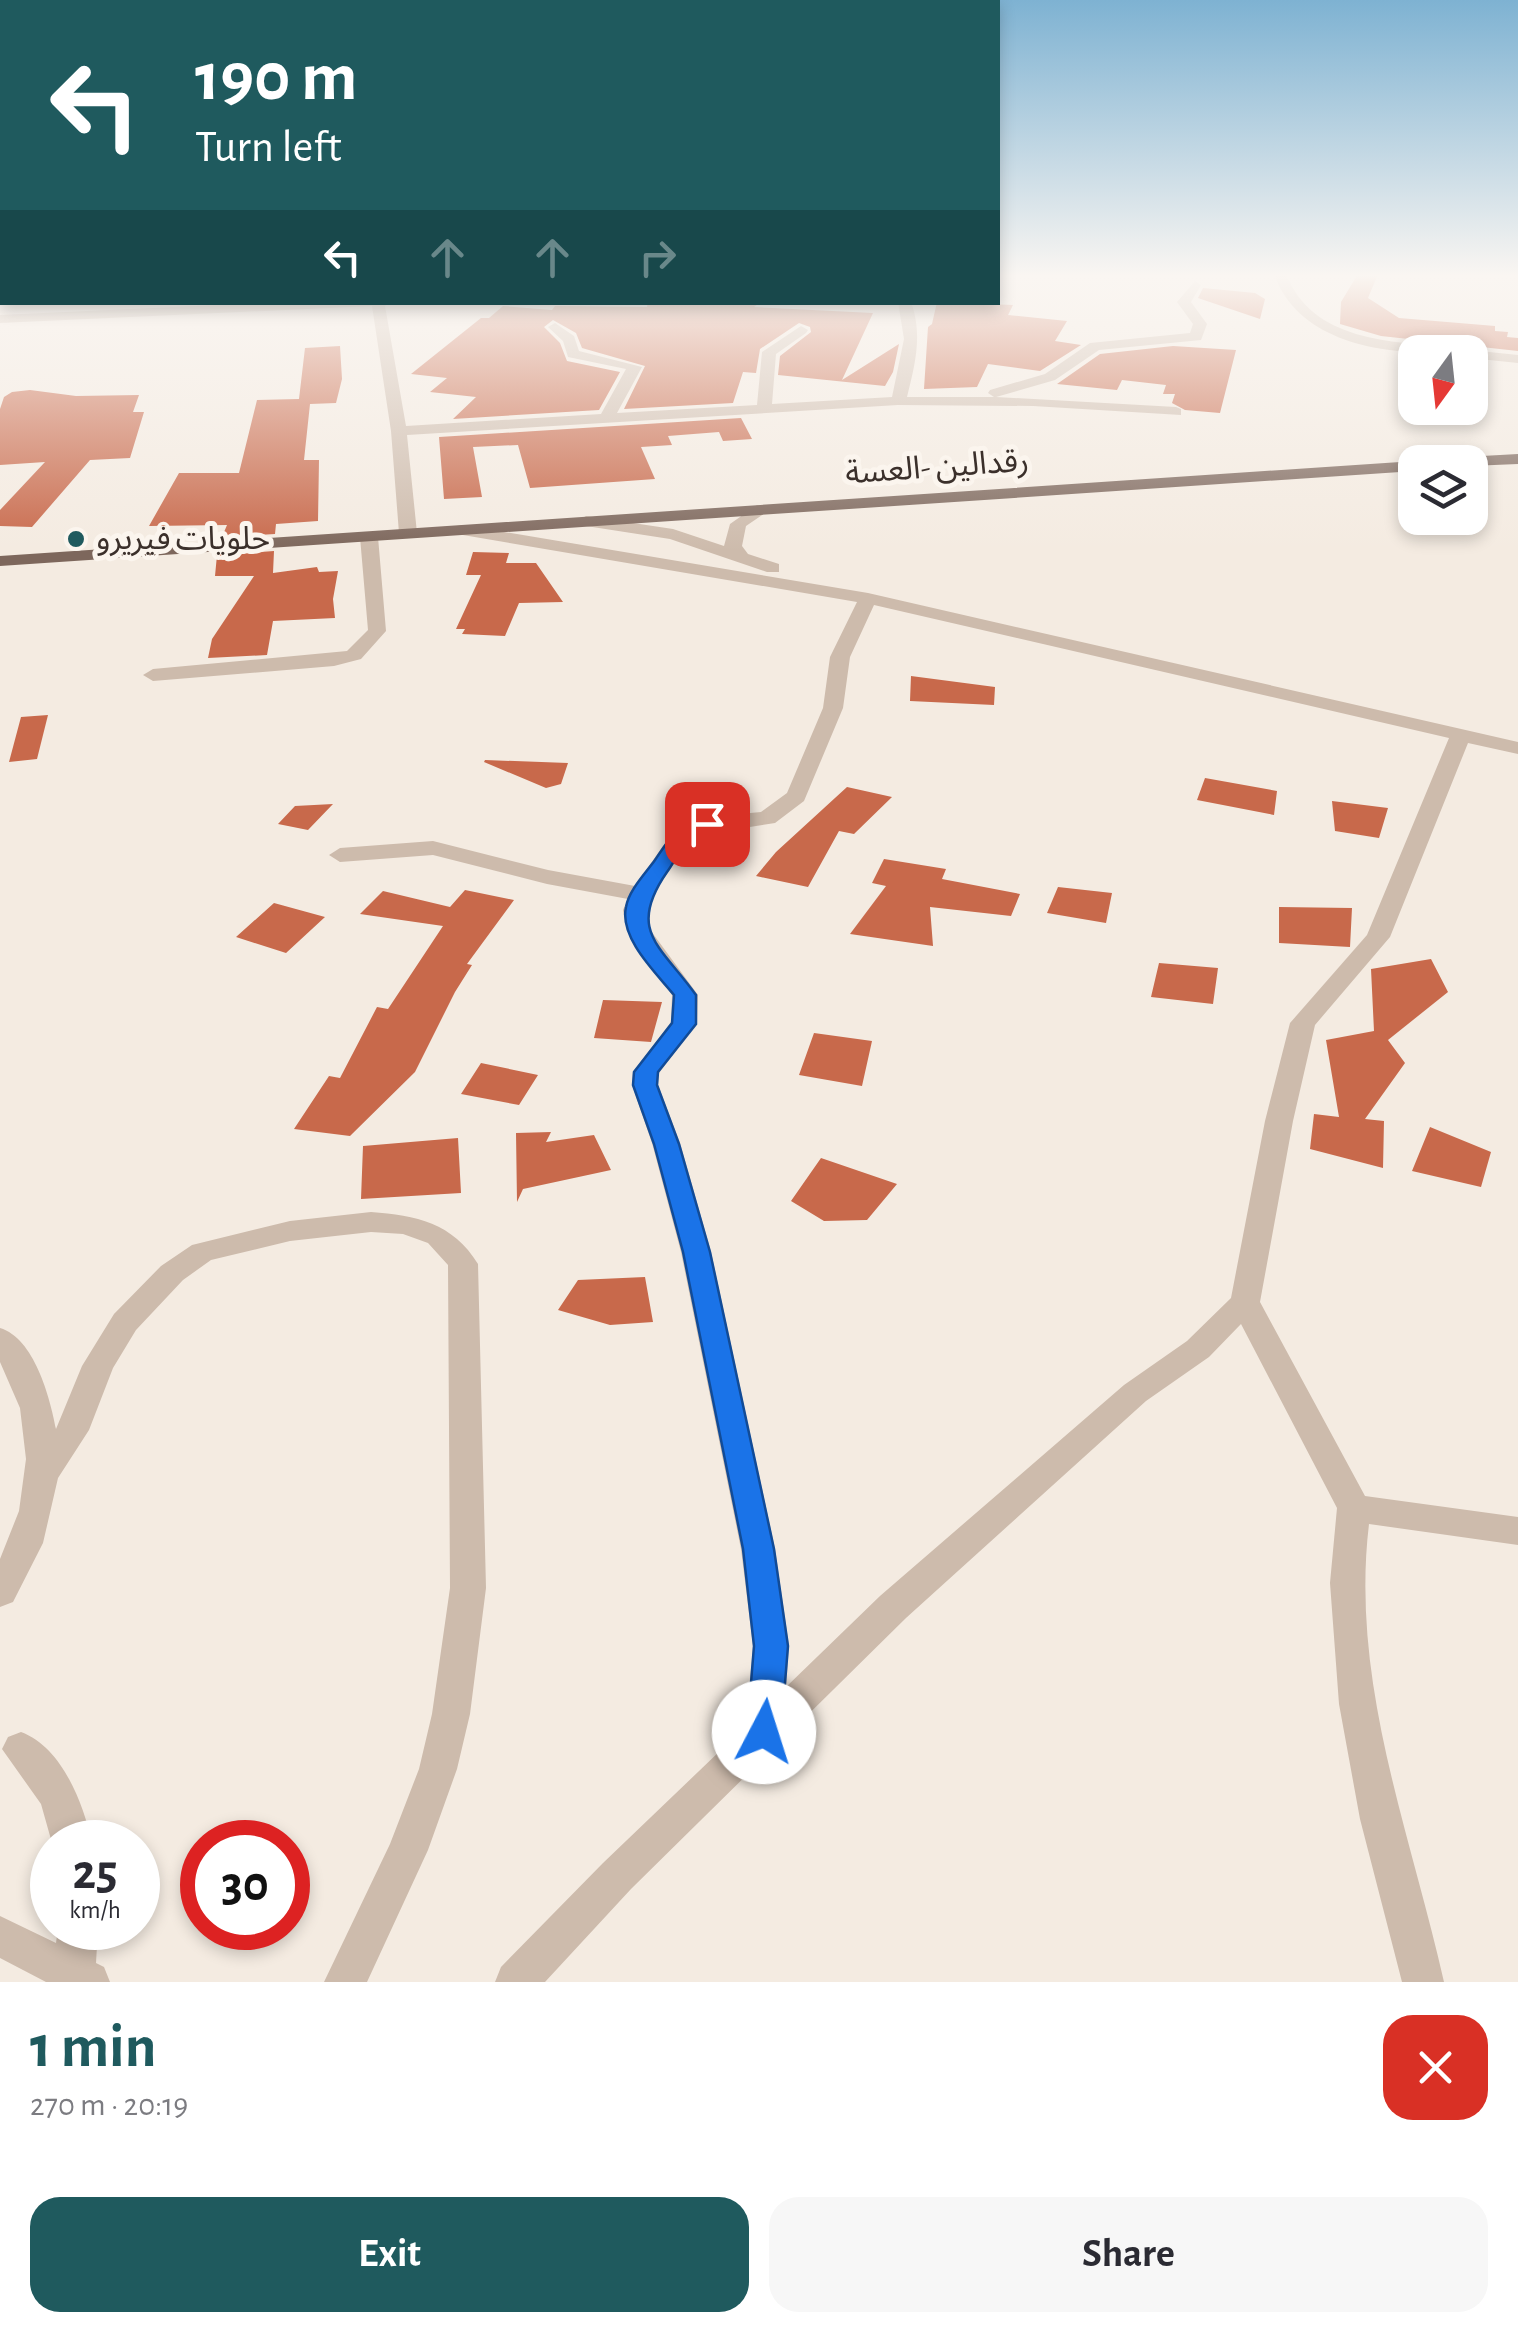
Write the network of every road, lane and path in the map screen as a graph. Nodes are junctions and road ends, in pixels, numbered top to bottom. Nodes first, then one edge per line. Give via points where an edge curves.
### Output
1 (389, 366) edge
2 (628, 366) edge
3 (767, 366) edge
4 (906, 366) edge
5 (1065, 366) edge
6 (898, 401) junction
7 (971, 401) junction
8 (764, 406) junction
9 (1176, 412) dead end
10 (606, 416) junction
11 (399, 431) junction
12 (1518, 459) edge
13 (1488, 461) edge
14 (1398, 467) edge
15 (762, 509) junction
16 (586, 521) junction
17 (463, 530) junction
18 (408, 534) junction
19 (369, 537) junction
20 (742, 558) junction
21 (0, 562) edge
22 (868, 598) junction
23 (153, 674) dead end
24 (1461, 734) junction
25 (1518, 748) edge
26 (340, 855) dead end
27 (641, 894) junction
28 (1245, 1302) junction
29 (0, 1339) edge
30 (42, 1474) junction
31 (1354, 1508) junction
32 (1518, 1532) edge
33 (0, 1592) edge
34 (764, 1732) junction
35 (21, 1749) dead end
36 (67, 1820) edge
37 (0, 1936) edge
38 (80, 1950) edge
39 (82, 1978) edge
40 (345, 1982) edge
41 (516, 1982) edge
42 (1423, 1982) edge

1 - 11 street
2 - 10 street via 635,368
3 - 8 street
4 - 6 street
5 - 7 street
6 - 7 street
6 - 8 street
7 - 9 street
8 - 10 street
10 - 11 street
11 - 18 street
12 - 13 main road
14 - 15 main road, رقدالين -العسة
15 - 16 main road, رقدالين -العسة
15 - 20 street via 733,533
16 - 17 main road, رقدالين -العسة
16 - 20 street via 654,530
17 - 18 main road, رقدالين -العسة
17 - 22 street
18 - 19 main road, رقدالين -العسة
19 - 21 main road, رقدالين -العسة
19 - 23 street via 378,631 354,655
20 - 22 street
22 - 24 street
22 - 27 street via 840,657 833,708 796,796 767,818 685,831
24 - 25 street
24 - 28 street via 1378,938 1304,1023
26 - 27 street via 433,848
27 - 34 street via 635,910 639,931 685,995 684,1024 646,1072 645,1085 696,1252 758,1549 771,1646
28 - 31 street
28 - 34 street via 893,1607
29 - 30 street via 30,1383 42,1432
30 - 33 street via 28,1536
30 - 40 street via 73,1430 98,1366 125,1322 172,1272 202,1252 290,1231 372,1222 406,1224 454,1250 465,1282 468,1588 451,1714 408,1850
31 - 32 street
31 - 42 street via 1347,1596 1354,1666 1379,1817
34 - 41 street
35 - 36 street via 42,1768
37 - 39 street
38 - 39 street

